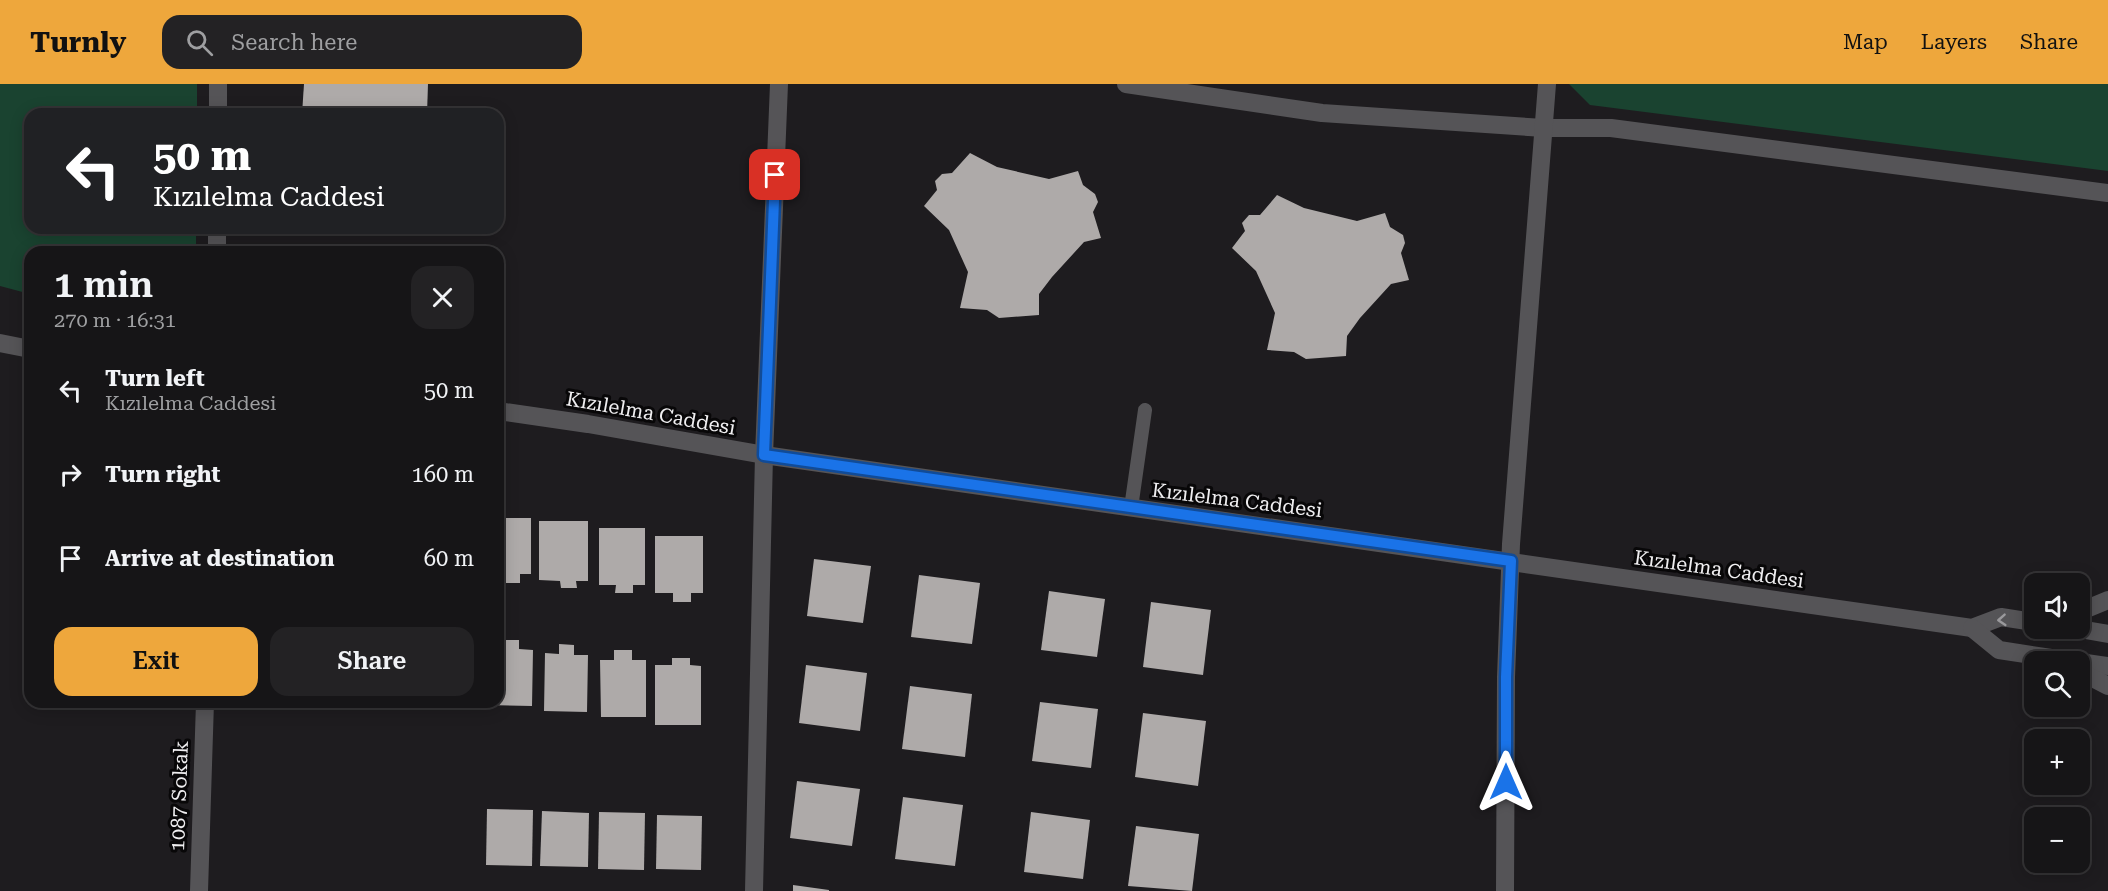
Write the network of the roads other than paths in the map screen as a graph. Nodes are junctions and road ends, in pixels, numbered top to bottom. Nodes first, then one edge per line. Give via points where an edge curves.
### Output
1 (218, 84) edge
2 (779, 84) edge
3 (1126, 84) edge
4 (1547, 84) edge
5 (218, 108) edge
6 (1544, 128) junction
7 (2108, 193) edge
8 (0, 343) edge
9 (24, 348) edge
10 (1145, 410) dead end
11 (504, 412) edge
12 (764, 455) junction
13 (1131, 508) junction
14 (1511, 561) junction
15 (2108, 600) edge
16 (2090, 607) edge
17 (2024, 620) edge
18 (1972, 627) junction
19 (2090, 631) edge
20 (2108, 634) edge
21 (2024, 654) edge
22 (2090, 664) edge
23 (2108, 666) edge
24 (2090, 677) edge
25 (2108, 686) edge
26 (205, 708) edge
27 (198, 891) edge
28 (754, 891) edge
29 (1505, 891) edge

1 - 5 street
2 - 12 street
3 - 6 street via 1323,112
4 - 6 street
6 - 7 street via 1611,128
6 - 14 street
8 - 9 street
10 - 13 lane
11 - 12 street, Kızılelma Caddesi
12 - 13 street, Kızılelma Caddesi
12 - 28 street
13 - 14 street, Kızılelma Caddesi
14 - 18 street, Kızılelma Caddesi
14 - 29 street
15 - 16 street
17 -> 18 street, Kızılelma Caddesi via 2001,617
18 - 21 street via 2000,650
19 - 20 street
22 - 23 street
24 - 25 street
26 - 27 street, 1087 Sokak

